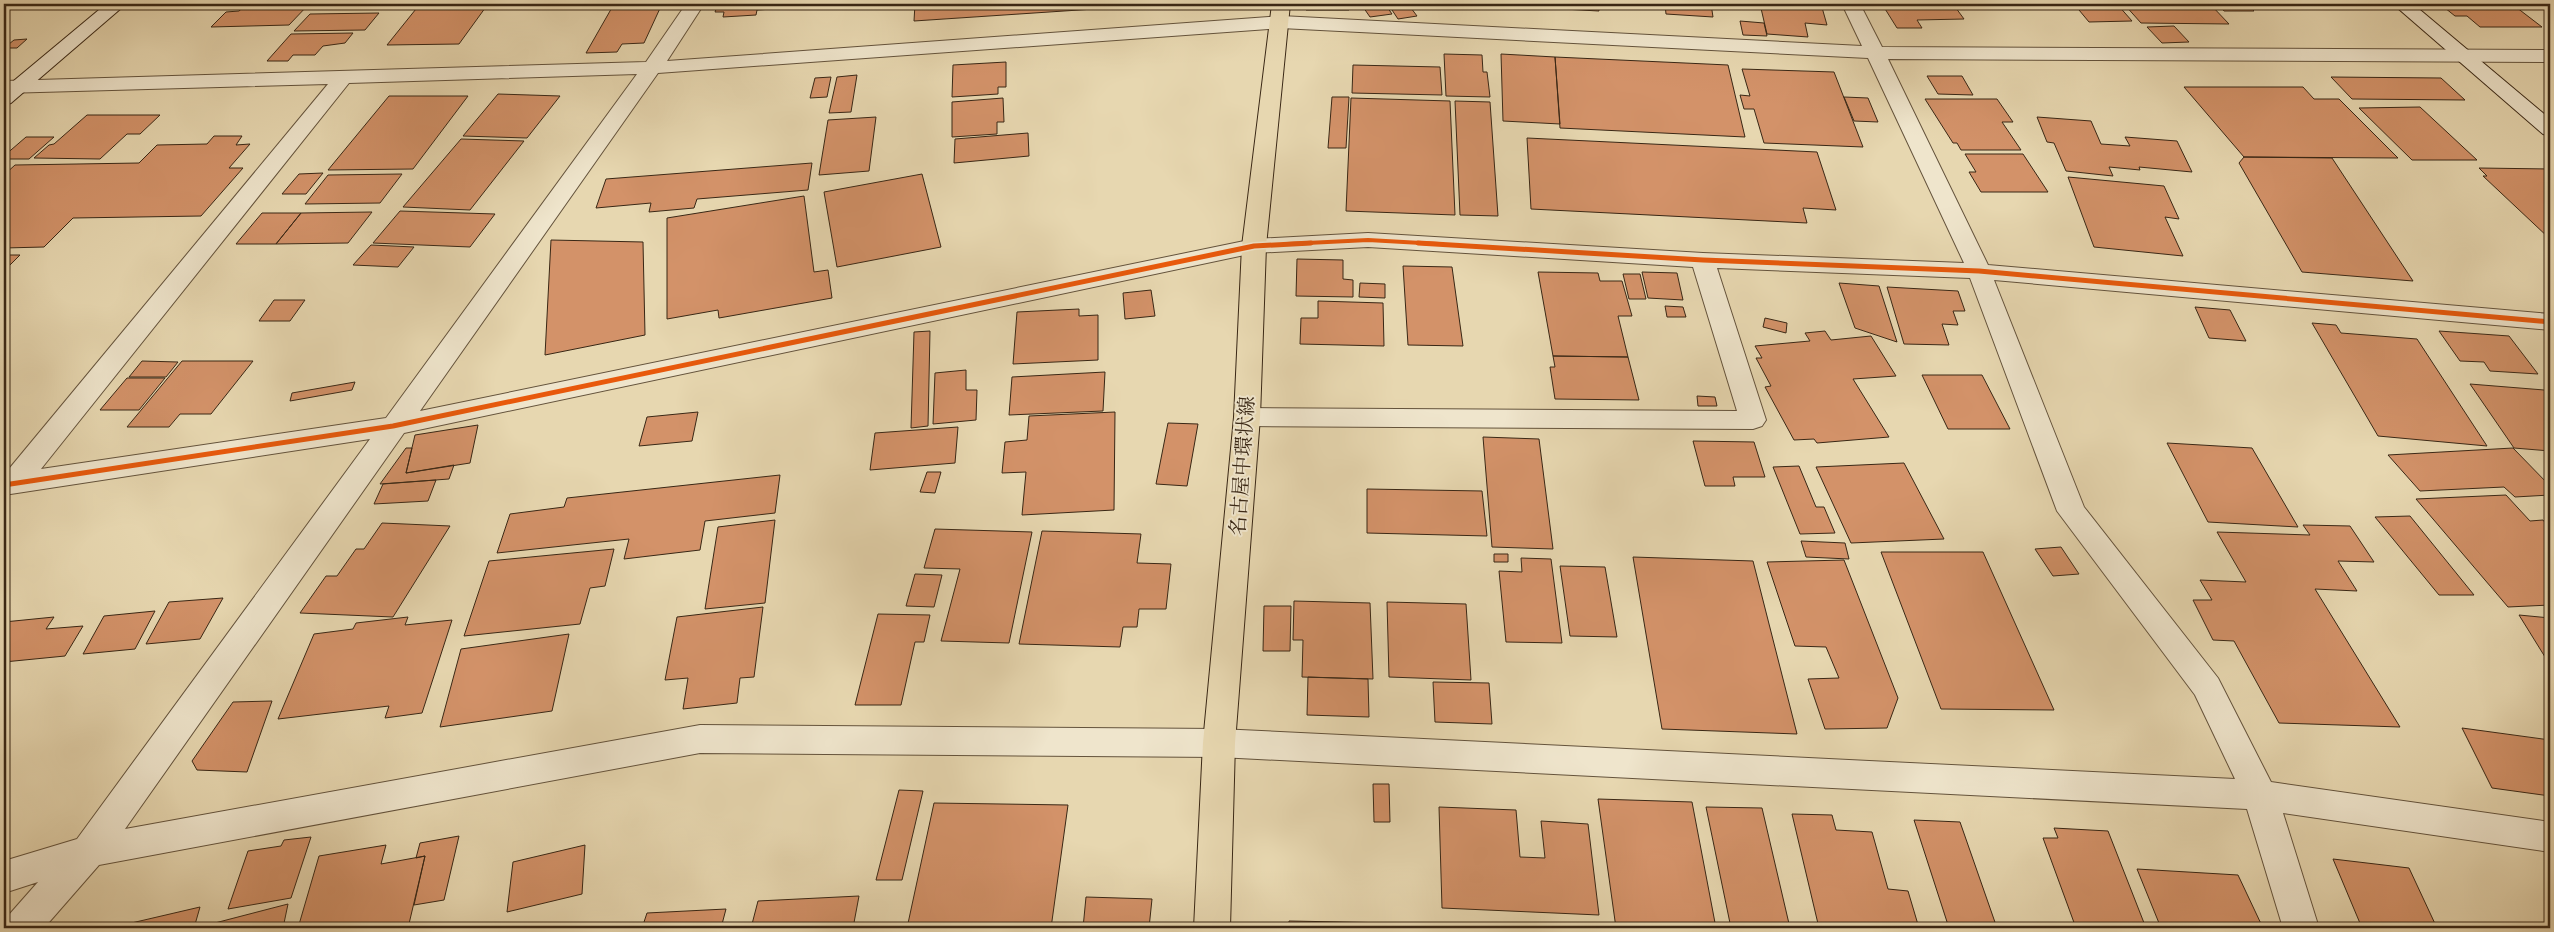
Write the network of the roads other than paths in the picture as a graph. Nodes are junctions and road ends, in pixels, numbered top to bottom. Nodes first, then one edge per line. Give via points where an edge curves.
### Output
1 (117, 4) edge
2 (695, 4) edge
3 (1851, 4) edge
4 (2402, 4) edge
5 (1281, 13) edge
6 (1877, 54) junction
7 (2463, 56) junction
8 (2550, 56) edge
9 (652, 68) junction
10 (342, 79) junction
11 (8, 91) edge
12 (2550, 130) edge
13 (1254, 246) junction
14 (1703, 260) junction
15 (1979, 271) junction
16 (2550, 322) edge
17 (1247, 417) junction
18 (393, 426) junction
19 (10, 483) edge
20 (1219, 743) junction
21 (2260, 795) junction
22 (2550, 837) edge
23 (88, 850) junction
24 (4, 877) edge
25 (21, 928) edge
26 (1212, 928) edge
27 (2301, 928) edge

1 - 11 street
2 - 9 street
3 - 6 street
4 - 7 street
5 - 6 street
5 - 9 street
5 - 13 main road, 名古屋中環状線
6 - 7 street
6 - 15 street
7 - 8 street
7 - 12 street
9 - 10 street
9 - 18 street
10 - 11 street
10 - 19 street
13 - 14 street via 1368,240
13 - 17 main road, 名古屋中環状線
13 - 18 street
14 - 15 street
14 - 17 street via 1752,420
15 - 16 street
15 - 21 street via 2071,511 2207,687
17 - 20 main road, 名古屋中環状線
18 - 19 street
18 - 23 street
20 - 21 street
20 - 23 street via 700,739
20 - 26 main road, 名古屋中環状線
21 - 22 street
21 - 27 street
23 - 24 street
23 - 25 street

